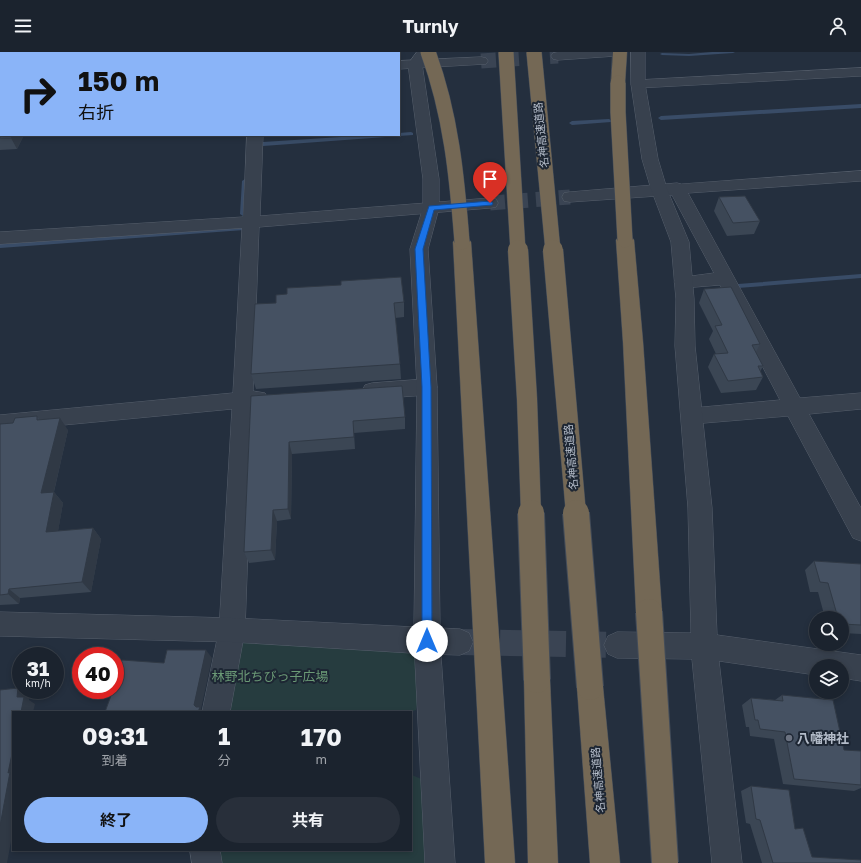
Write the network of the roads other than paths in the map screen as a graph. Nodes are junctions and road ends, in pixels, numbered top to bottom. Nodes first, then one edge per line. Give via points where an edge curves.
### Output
1 (506, 52) edge
2 (534, 52) edge
3 (616, 52) edge
4 (620, 52) edge
5 (638, 52) edge
6 (558, 56) dead end
7 (416, 57) edge
8 (481, 61) tunnel mouth
9 (861, 72) edge
10 (638, 84) junction
11 (255, 136) edge
12 (861, 176) edge
13 (668, 189) junction
14 (570, 197) tunnel mouth
15 (490, 203) tunnel mouth
16 (431, 208) junction
17 (251, 222) junction
18 (0, 238) edge
19 (726, 278) junction
20 (683, 282) junction
21 (427, 387) junction
22 (350, 393) edge
23 (274, 398) edge
24 (243, 400) junction
25 (861, 401) edge
26 (794, 406) junction
27 (692, 416) junction
28 (0, 423) edge
29 (861, 531) edge
30 (0, 624) edge
31 (232, 630) junction
32 (427, 641) junction
33 (460, 642) tunnel mouth
34 (617, 645) tunnel mouth
35 (704, 646) junction
36 (861, 668) edge
37 (216, 711) edge
38 (205, 851) edge
39 (207, 863) edge
40 (440, 863) edge
41 (500, 863) edge
42 (543, 863) edge
43 (605, 863) edge
44 (665, 863) edge
45 (727, 863) edge

1 - 42 highway, bridge via 526,399
2 - 43 highway, 名神高速道路, bridge via 567,405
3 - 6 street
4 - 44 highway, bridge via 618,112 625,240
5 - 10 street
7 - 8 street
7 - 16 street via 431,180
7 - 41 highway, bridge via 444,100 454,150 462,242
9 - 10 street
10 - 13 street via 650,159
11 - 17 street
12 - 13 street
13 - 14 street
13 - 19 street
13 - 20 street via 680,242
15 - 16 street
16 - 17 street
16 - 21 street via 419,249
17 - 18 street
17 - 24 street
19 - 20 street
19 - 26 street
20 - 27 street via 685,346
21 - 22 street
21 - 32 street
23 - 24 street
24 - 28 street
24 - 31 street
25 - 26 street
26 - 27 street
26 - 29 street
27 - 35 street via 700,508
30 - 31 street
31 - 32 street
31 - 37 street
32 - 33 street
32 - 40 street
34 - 35 street
35 - 36 street
35 - 45 street
38 - 39 street

